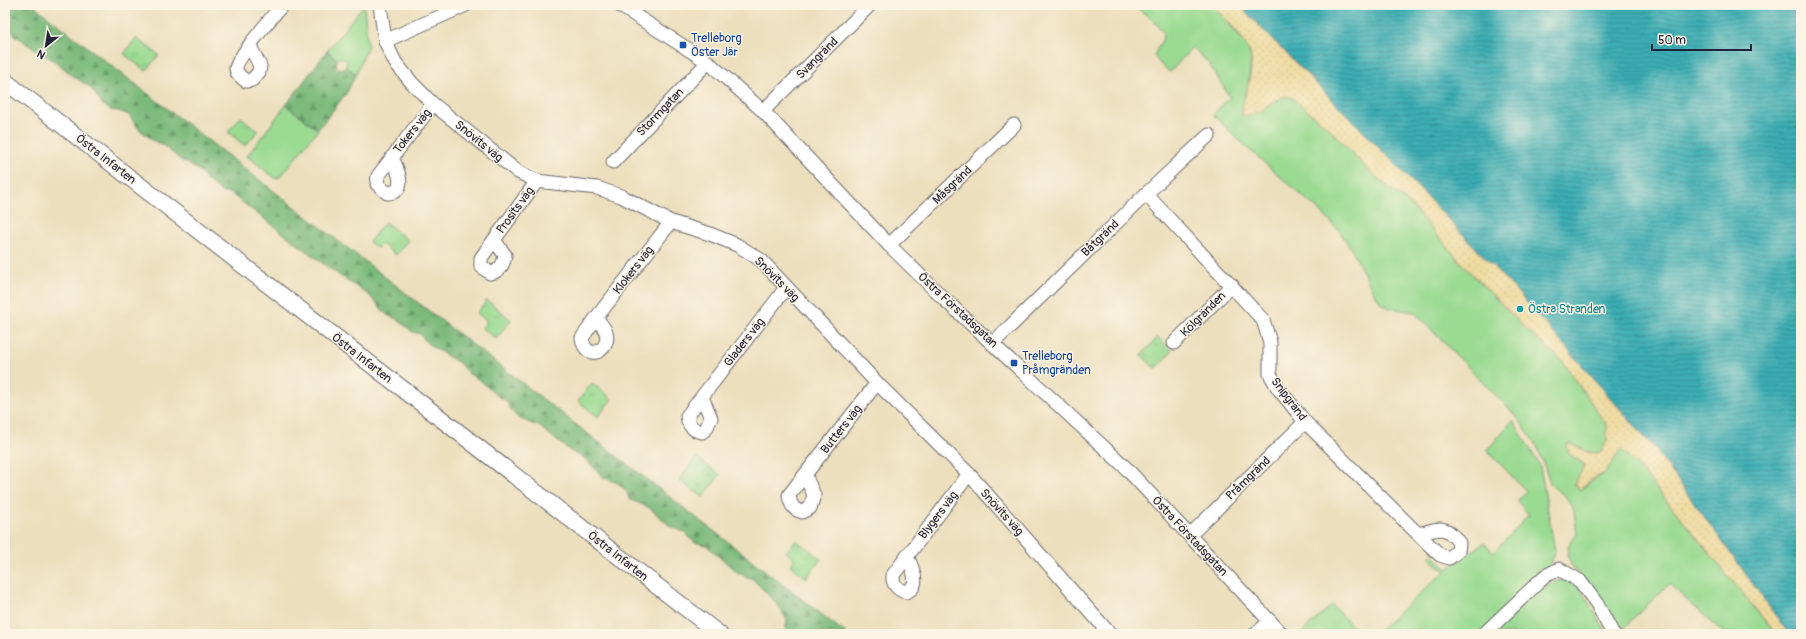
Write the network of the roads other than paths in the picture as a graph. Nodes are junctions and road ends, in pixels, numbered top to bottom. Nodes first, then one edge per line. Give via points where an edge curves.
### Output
1 (282, 5) edge
2 (380, 5) edge
3 (466, 5) edge
4 (619, 5) edge
5 (870, 5) edge
6 (385, 41) junction
7 (250, 46) dead end
8 (708, 62) junction
9 (5, 81) edge
10 (433, 104) junction
11 (763, 111) junction
12 (1014, 125) dead end
13 (1209, 135) dead end
14 (392, 157) dead end
15 (612, 162) dead end
16 (536, 180) junction
17 (1146, 194) junction
18 (671, 222) junction
19 (494, 240) dead end
20 (889, 244) junction
21 (1232, 285) junction
22 (786, 287) junction
23 (596, 318) dead end
24 (1174, 342) dead end
25 (993, 343) junction
26 (877, 383) junction
27 (702, 397) dead end
28 (1305, 422) junction
29 (969, 474) junction
30 (805, 475) dead end
31 (1418, 534) dead end
32 (1190, 535) junction
33 (907, 556) dead end
34 (1270, 621) junction
35 (719, 634) edge
36 (1110, 634) edge
37 (1256, 634) edge
38 (1282, 634) edge
39 (1484, 634) edge
40 (1613, 634) edge

1 - 7 street
2 - 6 street, Snövits väg
3 - 6 street
4 - 8 street, Östra Förstadsgatan
5 - 11 street, Svangränd
6 - 10 street, Snövits väg via 395,62
8 - 11 street, Östra Förstadsgatan
8 - 15 street, Stormgatan
9 - 35 main road, Östra Infarten
10 - 14 street, Tokers väg
10 - 16 street, Snövits väg via 518,172
11 - 20 street, Östra Förstadsgatan
12 - 20 street, Måsgränd
13 - 17 street, Båtgränd
16 - 18 street, Snövits väg via 597,188 621,196
16 - 19 street, Prosits väg
17 - 21 street, Snipgränd
17 - 25 street, Båtgränd
18 - 22 street, Snövits väg via 737,245 761,260
18 - 23 street, Klokers väg
20 - 25 street, Östra Förstadsgatan
21 - 24 street, Kölgränden
21 - 28 street, Snipgränd via 1264,320 1270,342 1270,374
22 - 26 street, Snövits väg
22 - 27 street, Gladers väg
25 - 32 street, Östra Förstadsgatan via 1124,466
26 - 29 street, Snövits väg
26 - 30 street, Butters väg
28 - 31 street, Snipgränd
28 - 32 street, Pråmgränd
29 - 33 street, Blygers väg
29 - 36 street, Snövits väg
32 - 34 street, Östra Förstadsgatan
34 - 37 street
34 - 38 street, Östra Förstadsgatan
39 - 40 street via 1545,576 1559,569 1580,581 1597,604

